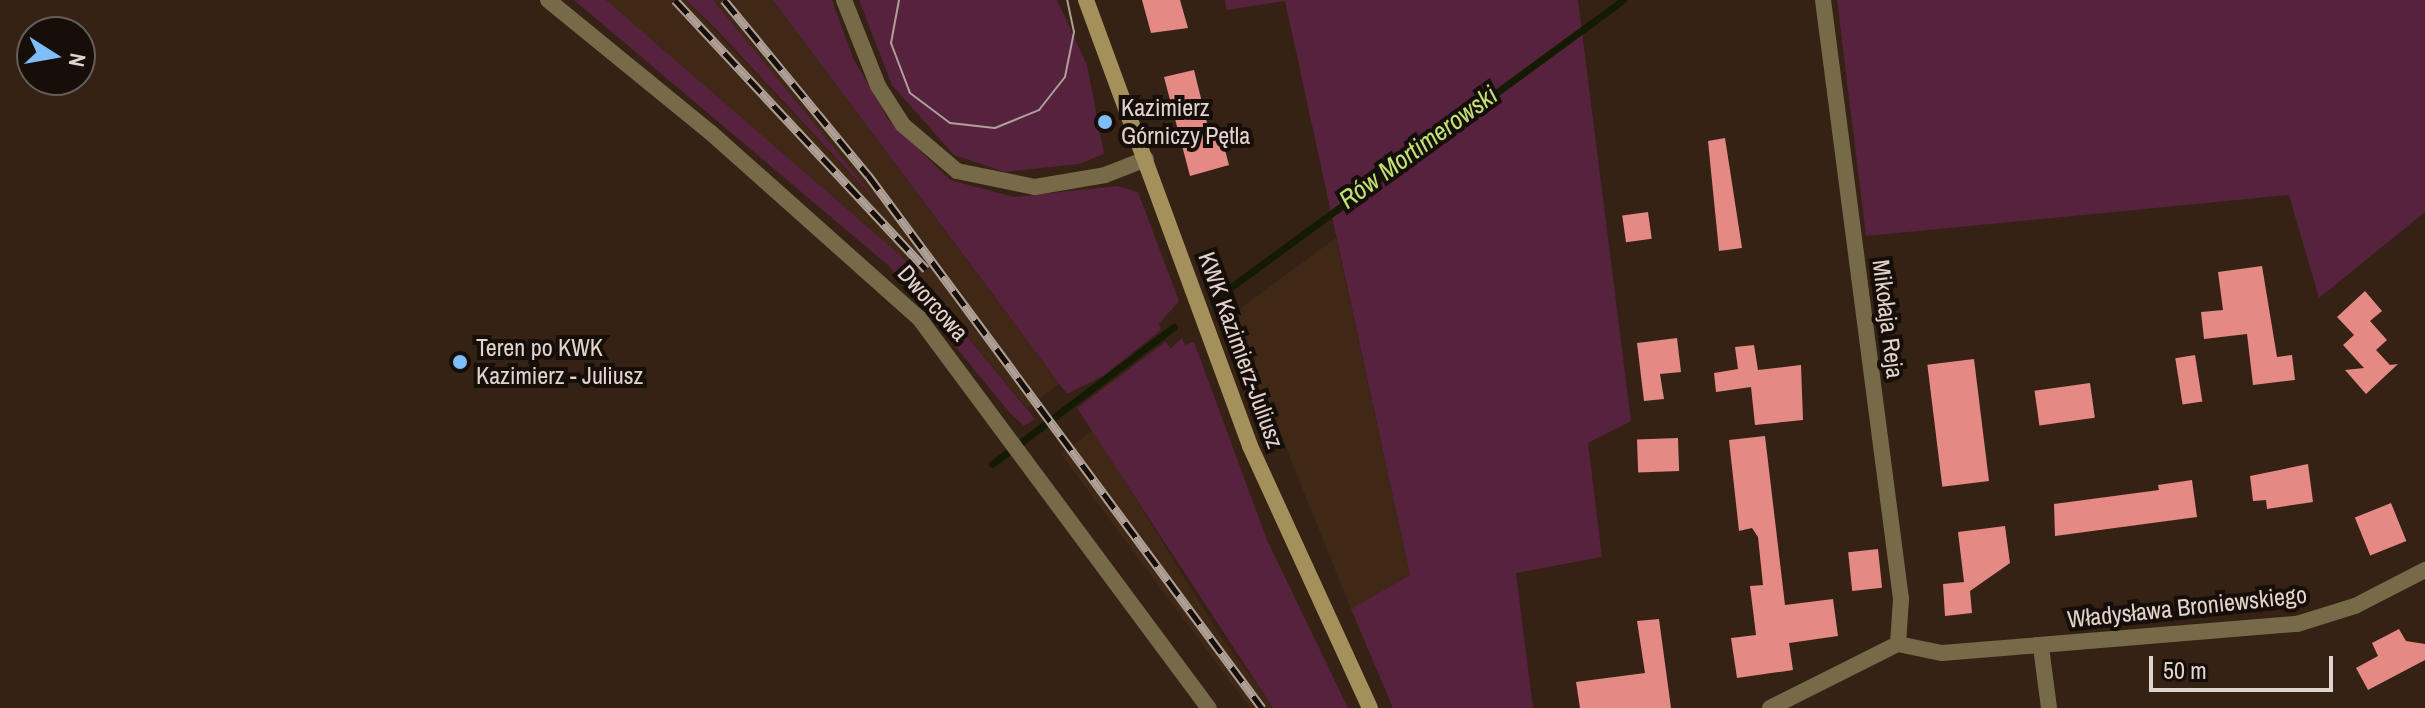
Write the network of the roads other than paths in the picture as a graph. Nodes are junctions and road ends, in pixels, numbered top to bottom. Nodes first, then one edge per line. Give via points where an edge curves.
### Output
1 (548, 0) edge
2 (844, 0) edge
3 (1086, 0) edge
4 (1823, 0) edge
5 (1146, 159) junction
6 (2425, 570) edge
7 (1898, 644) junction
8 (2041, 647) junction
9 (1209, 708) edge
10 (1370, 708) edge
11 (1770, 708) edge
12 (2049, 708) edge

1 - 9 street, Dworcowa via 869,269 919,318
2 - 5 street via 878,86 903,125 957,171 1035,187 1105,175
3 - 5 street, KWK Kazimierz-Juliusz
4 - 7 street, Mikołaja Reja via 1901,599
5 - 10 street, KWK Kazimierz-Juliusz via 1250,446
6 - 8 street, Władysława Broniewskiego via 2355,606 2297,624
7 - 8 street, Władysława Broniewskiego via 1942,653
7 - 11 street
8 - 12 street, Władysława Broniewskiego

